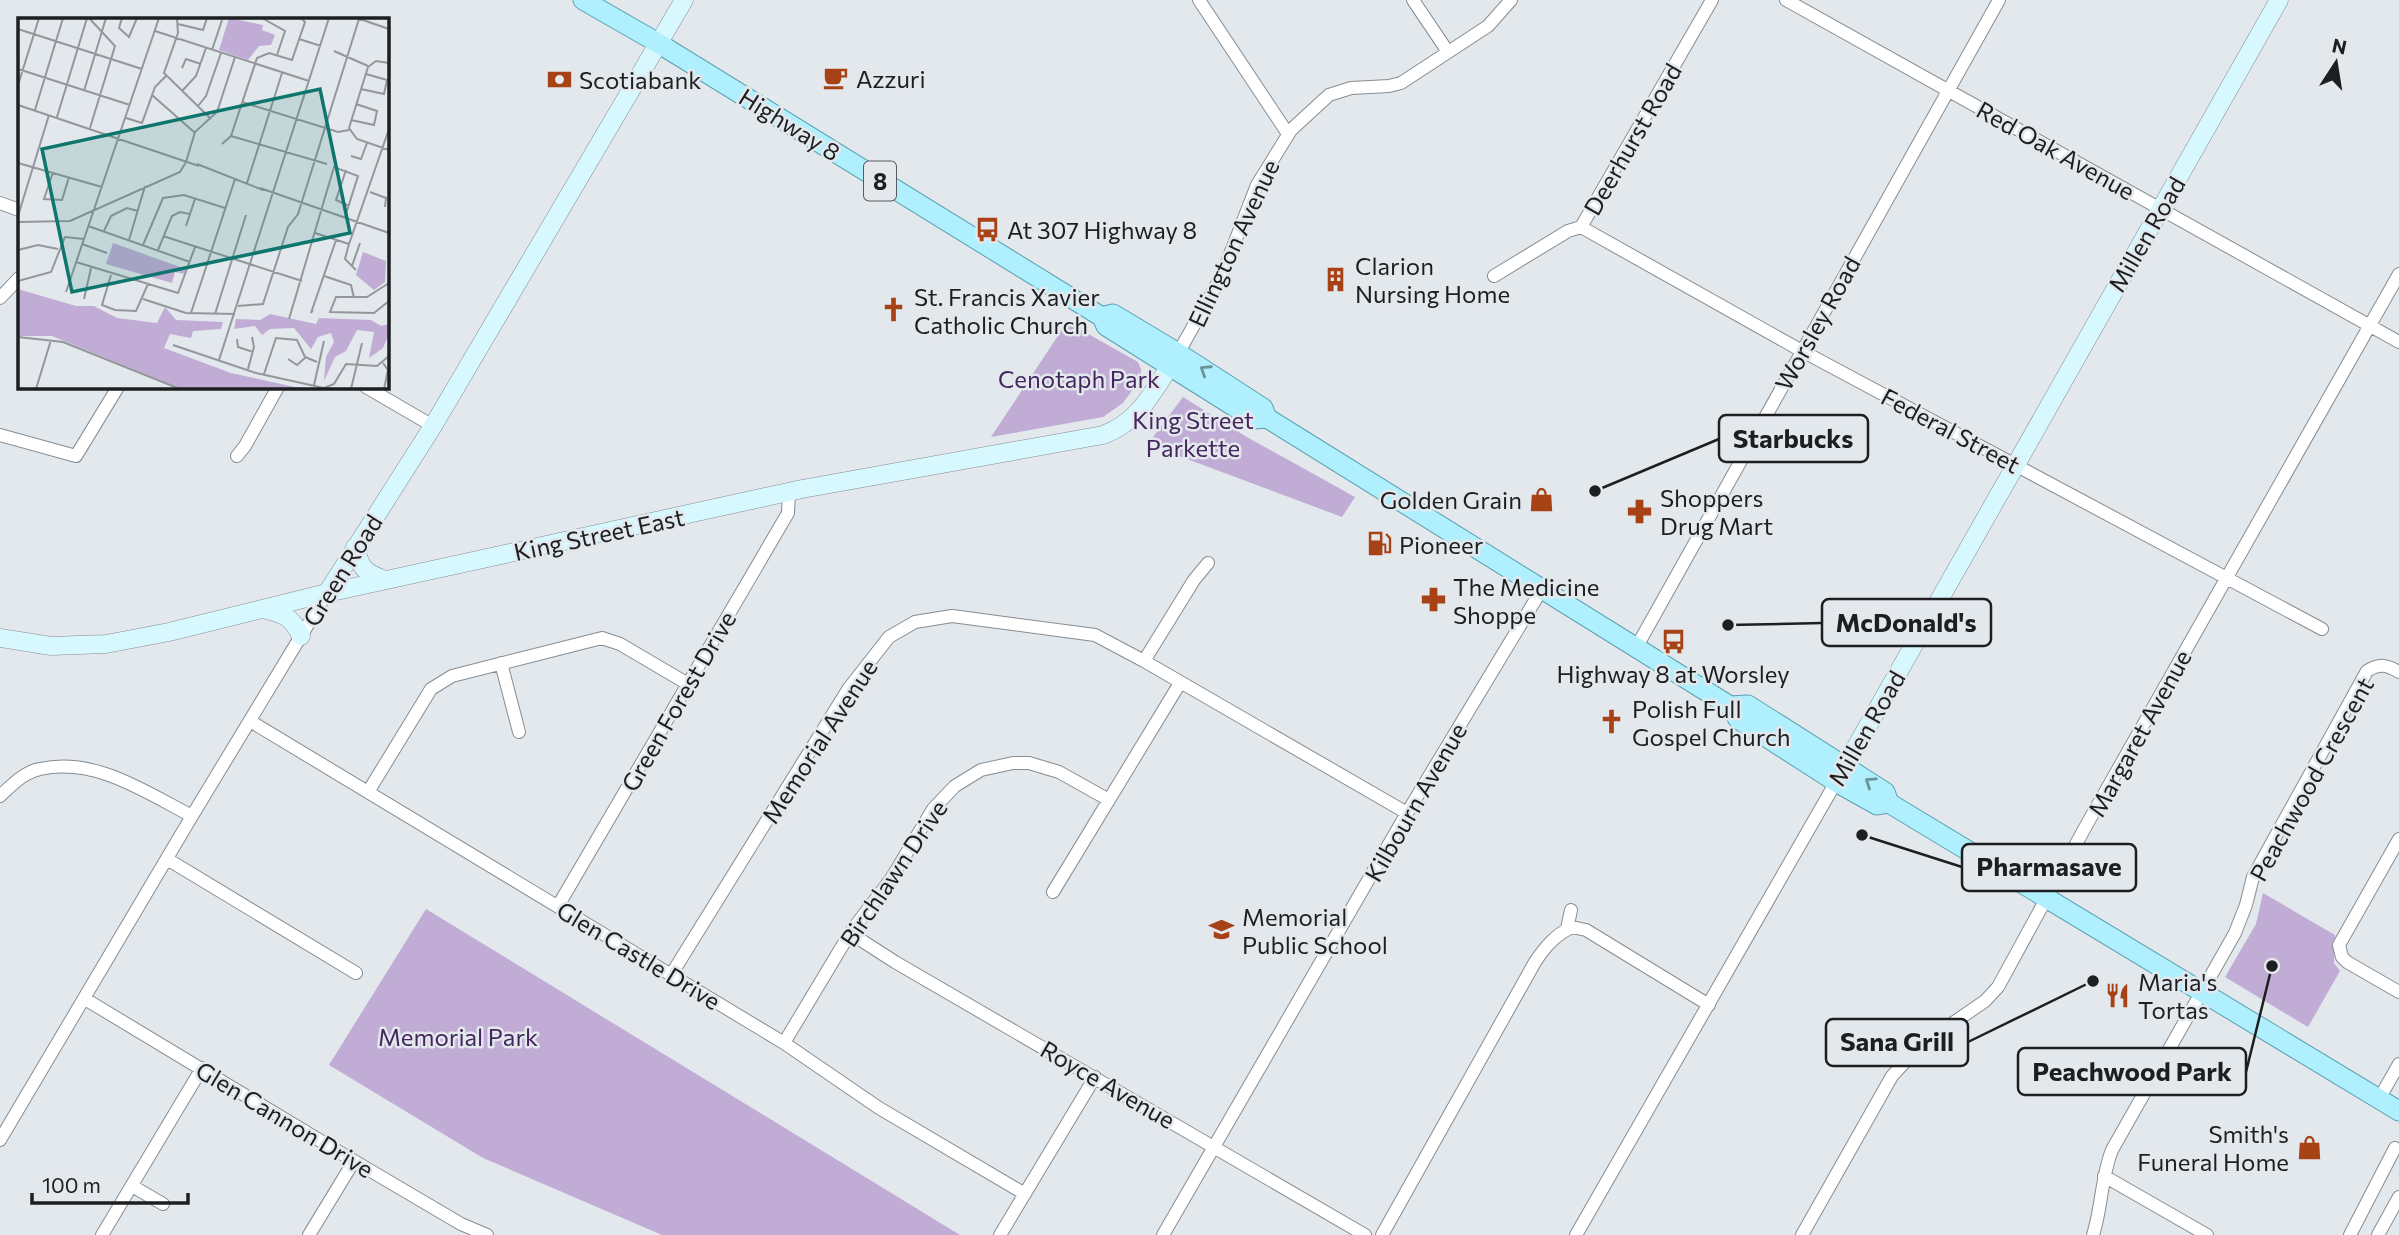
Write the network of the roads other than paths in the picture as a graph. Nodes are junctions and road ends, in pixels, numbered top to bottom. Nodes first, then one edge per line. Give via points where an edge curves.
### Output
1 (583, 0) edge
2 (684, 0) edge
3 (1199, 0) edge
4 (1413, 0) edge
5 (1511, 0) edge
6 (1712, 0) edge
7 (1786, 0) edge
8 (1999, 0) edge
9 (2279, 0) edge
10 (658, 43) junction
11 (1448, 52) junction
12 (1948, 90) junction
13 (1288, 134) junction
14 (0, 203) edge
15 (2161, 208) junction
16 (18, 210) edge
17 (1581, 227) junction
18 (2399, 274) edge
19 (1494, 276) dead end
20 (18, 279) edge
21 (0, 298) edge
22 (2369, 326) junction
23 (2399, 342) edge
24 (1802, 351) junction
25 (1174, 359) junction
26 (117, 388) edge
27 (277, 388) edge
28 (368, 388) edge
29 (433, 426) junction
30 (0, 435) edge
31 (237, 456) dead end
32 (2016, 464) junction
33 (789, 493) junction
34 (355, 547) junction
35 (1208, 564) dead end
36 (2227, 577) junction
37 (385, 580) junction
38 (1542, 589) junction
39 (327, 593) junction
40 (263, 609) junction
41 (2322, 629) dead end
42 (301, 636) junction
43 (0, 638) edge
44 (1636, 648) junction
45 (1144, 661) junction
46 (501, 663) junction
47 (2399, 672) edge
48 (1180, 683) junction
49 (688, 684) junction
50 (250, 722) junction
51 (519, 732) dead end
52 (1840, 774) junction
53 (368, 792) junction
54 (0, 796) edge
55 (1108, 800) junction
56 (1408, 813) junction
57 (192, 816) junction
58 (2399, 839) edge
59 (167, 859) junction
60 (1053, 892) dead end
61 (2046, 898) junction
62 (558, 906) junction
63 (1572, 910) dead end
64 (1567, 929) junction
65 (850, 933) junction
66 (356, 974) dead end
67 (671, 975) junction
68 (2201, 991) junction
69 (2399, 992) edge
70 (85, 999) junction
71 (1709, 1005) junction
72 (784, 1042) junction
73 (2399, 1065) edge
74 (202, 1068) junction
75 (1095, 1077) junction
76 (2379, 1099) junction
77 (2399, 1111) edge
78 (0, 1140) edge
79 (1214, 1147) junction
80 (2395, 1147) dead end
81 (354, 1161) junction
82 (2104, 1176) junction
83 (132, 1185) junction
84 (1025, 1194) junction
85 (2399, 1197) edge
86 (163, 1204) dead end
87 (102, 1235) edge
88 (309, 1235) edge
89 (487, 1235) edge
90 (1000, 1235) edge
91 (1163, 1235) edge
92 (1365, 1235) edge
93 (1382, 1235) edge
94 (1576, 1235) edge
95 (1802, 1235) edge
96 (2093, 1235) edge
97 (2207, 1235) edge
98 (2350, 1235) edge
99 (2378, 1235) edge

1 - 10 main road, Highway 8 / 8
2 - 10 street, Green Road
3 - 13 street
4 - 11 street
5 - 11 street, Ellington Avenue via 1488,26
6 - 17 street, Deerhurst Road
7 - 12 street, Red Oak Avenue
8 - 12 street, Worsley Road
9 - 15 street, Millen Road
10 - 25 main road, Highway 8 / 8 via 1102,317 1106,327
10 - 29 street, Green Road
11 - 13 street, Ellington Avenue via 1401,83 1329,95
12 - 15 street, Red Oak Avenue
12 - 24 street, Worsley Road
13 - 25 street, Ellington Avenue via 1257,185 1225,269
14 - 16 street
15 - 22 street, Red Oak Avenue
15 - 32 street, Millen Road
17 - 19 street, Deerhurst Road
17 - 24 street, Federal Street
18 - 22 street, Margaret Avenue
20 - 21 street
22 - 23 street, Red Oak Avenue
22 - 36 street, Margaret Avenue
24 - 32 street, Federal Street
24 - 44 street, Worsley Road
25 - 33 street, King Street East via 1135,416 1103,435
25 - 38 main road, Highway 8 / 8 via 1254,419 1267,418
26 - 30 street via 76,456
27 - 31 street
28 - 29 street
29 - 34 street, Green Road
32 - 36 street, Federal Street
32 - 52 street, Millen Road
33 - 37 street, King Street East
33 - 49 street, Green Forest Drive via 788,513
34 - 37 street via 360,566
34 - 39 street, Green Road
35 - 45 street
36 - 41 street, Federal Street
36 - 61 street, Margaret Avenue
37 - 39 street, King Street East
38 - 44 main road, Highway 8 / 8
38 - 56 street, Kilbourn Avenue
39 - 40 street, King Street East
39 - 42 street, Green Road
40 - 42 street via 294,621
40 - 43 street, King Street East via 106,644 51,646
42 - 50 street, Green Road
44 - 52 main road, Highway 8 / 8 via 1730,706 1738,719
45 - 48 street, Memorial Avenue
45 - 67 street, Memorial Avenue via 1095,635 952,616 915,622 889,636 849,688
46 - 49 street via 601,638
46 - 51 street
46 - 53 street via 452,676 431,689
47 - 68 street, Peachwood Crescent via 2377,665 2367,671 2253,877 2235,933
48 - 55 street
48 - 56 street, Memorial Avenue
49 - 62 street, Green Forest Drive
50 - 53 street, Glen Castle Drive
50 - 57 street, Green Road
52 - 61 main road, Highway 8 / 8 via 1877,805 1889,803
52 - 71 street, Millen Road
53 - 62 street, Glen Castle Drive
54 - 57 street via 19,778 39,769 84,767 113,776
55 - 60 street
55 - 65 street, Birchlawn Drive via 1044,767 1013,763 981,770 943,796 891,879
56 - 79 street, Kilbourn Avenue
57 - 59 street, Green Road
58 - 69 street via 2339,945 2347,962
59 - 66 street
59 - 70 street, Green Road
61 - 68 main road, Highway 8 / 8
61 - 95 street, Margaret Avenue via 1986,1001 1921,1045 1892,1076
62 - 67 street, Glen Castle Drive
63 - 64 street
64 - 71 street via 1586,930
64 - 93 street via 1535,962
65 - 72 street, Birchlawn Drive
65 - 75 street, Royce Avenue
67 - 72 street, Glen Castle Drive
68 - 76 main road, Highway 8 / 8
68 - 82 street, Peachwood Crescent via 2112,1150
70 - 74 street, Glen Cannon Drive
70 - 78 street, Green Road
71 - 94 street, Millen Road
72 - 84 street, Glen Castle Drive via 879,1108
73 - 76 street
74 - 81 street, Glen Cannon Drive
74 - 83 street
75 - 79 street, Royce Avenue
75 - 84 street
76 - 77 main road, Highway 8 / 8
79 - 91 street, Kilbourn Avenue
79 - 92 street, Royce Avenue
80 - 98 street
81 - 88 street
81 - 89 street, Glen Cannon Drive
82 - 96 street, Peachwood Crescent
82 - 97 street
83 - 86 street
83 - 87 street
84 - 90 street
85 - 99 street

